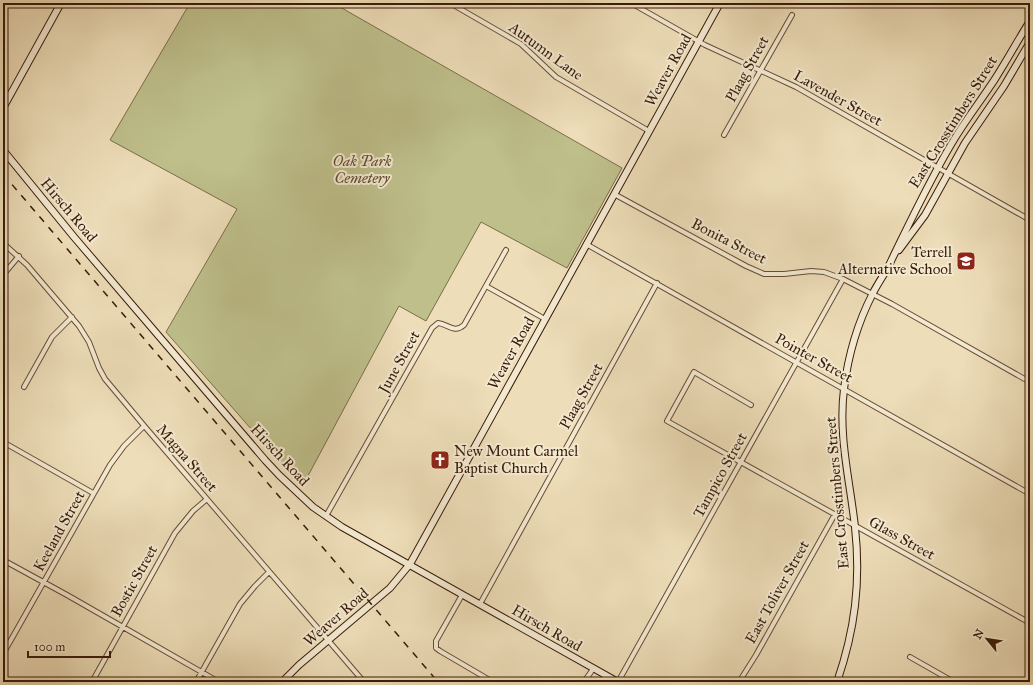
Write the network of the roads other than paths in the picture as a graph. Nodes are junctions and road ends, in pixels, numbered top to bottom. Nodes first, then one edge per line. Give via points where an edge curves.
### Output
1 (61, 3) edge
2 (450, 3) edge
3 (631, 3) edge
4 (720, 3) edge
5 (792, 15) dead end
6 (1030, 21) edge
7 (698, 41) junction
8 (1030, 42) edge
9 (760, 70) junction
10 (990, 86) junction
11 (998, 94) junction
12 (3, 108) edge
13 (649, 131) junction
14 (724, 135) dead end
15 (3, 150) edge
16 (937, 168) junction
17 (947, 174) junction
18 (614, 194) junction
19 (1030, 220) edge
20 (3, 243) edge
21 (586, 244) junction
22 (506, 250) dead end
23 (19, 256) junction
24 (891, 261) junction
25 (3, 275) edge
26 (843, 279) junction
27 (657, 283) junction
28 (486, 286) junction
29 (872, 294) junction
30 (72, 317) junction
31 (545, 319) junction
32 (796, 362) junction
33 (1030, 382) edge
34 (24, 387) dead end
35 (844, 389) junction
36 (751, 405) dead end
37 (144, 426) junction
38 (3, 442) edge
39 (742, 462) junction
40 (93, 493) junction
41 (1030, 494) edge
42 (208, 499) junction
43 (835, 514) junction
44 (326, 516) junction
45 (855, 526) junction
46 (3, 560) edge
47 (410, 564) junction
48 (269, 572) junction
49 (44, 582) junction
50 (462, 595) junction
51 (480, 604) junction
52 (1030, 623) edge
53 (122, 627) junction
54 (328, 640) junction
55 (3, 654) edge
56 (910, 657) dead end
57 (593, 669) junction
58 (202, 672) junction
59 (92, 682) edge
60 (196, 682) edge
61 (219, 682) edge
62 (282, 682) edge
63 (364, 682) edge
64 (493, 682) edge
65 (584, 682) edge
66 (618, 682) edge
67 (739, 682) edge
68 (837, 682) edge
69 (954, 682) edge

1 - 12 main road
2 - 13 street, Autumn Lane via 521,44 556,77
3 - 7 street, Lavender Street
4 - 7 main road, Weaver Road
5 - 9 street, Plaag Street
6 - 10 main road, East Crosstimbers Street
7 - 9 street, Lavender Street
7 - 13 main road, Weaver Road
8 - 11 main road, East Crosstimbers Street
9 - 14 street, Plaag Street
9 - 16 street, Lavender Street via 796,87
10 - 11 main road
10 - 16 main road, East Crosstimbers Street
11 - 17 main road, East Crosstimbers Street
13 - 18 main road, Weaver Road
15 - 44 main road, Hirsch Road via 265,460 294,490
16 - 17 street, Lavender Street
16 - 24 main road, East Crosstimbers Street
17 - 19 street, Lavender Street
17 - 24 main road, East Crosstimbers Street via 925,215
18 - 21 main road, Weaver Road
18 - 26 street, Bonita Street via 764,274 811,271 824,272
20 - 23 street, Magna Street
21 - 27 street, Pointer Street
21 - 31 main road, Weaver Road
22 - 28 street, June Street
23 - 25 street
23 - 30 street, Magna Street
24 - 29 main road, East Crosstimbers Street
26 - 29 street, Bonita Street
26 - 32 street, Tampico Street
27 - 32 street, Pointer Street
27 - 51 street, Plaag Street
28 - 31 street
28 - 44 street, June Street via 464,325 453,329 438,323 432,328
29 - 33 street, Bonita Street
29 - 35 main road, East Crosstimbers Street via 854,340
30 - 34 street via 52,338
30 - 37 street, Magna Street via 89,342 105,378
31 - 47 main road, Weaver Road
32 - 35 street, Pointer Street
32 - 39 street, Tampico Street
35 - 41 street, Pointer Street
35 - 45 main road, East Crosstimbers Street via 842,428
36 - 39 street, Glass Street via 694,372 667,421
37 - 40 street, Keeland Street via 117,454
37 - 42 street, Magna Street
38 - 40 street
39 - 43 street, Glass Street
39 - 66 street, Tampico Street
40 - 49 street, Keeland Street
42 - 48 street, Magna Street
42 - 53 street, Bostic Street via 193,511 175,533
43 - 45 street, Glass Street
43 - 67 street, East Toliver Street
44 - 47 main road, Hirsch Road
45 - 52 street, Glass Street
45 - 68 main road, East Crosstimbers Street via 858,564 855,613
46 - 49 street
47 - 50 main road, Hirsch Road
47 - 54 main road, Weaver Road via 390,588
48 - 54 street, Magna Street
48 - 58 street via 246,595
49 - 53 street
49 - 55 street, Keeland Street
50 - 51 main road, Hirsch Road
50 - 64 street via 436,641 436,648
51 - 57 main road, Hirsch Road
53 - 58 street
53 - 59 street, Bostic Street
54 - 62 main road, Weaver Road
54 - 63 street, Magna Street
56 - 69 street
57 - 65 street
57 - 66 main road, Hirsch Road
58 - 60 street
58 - 61 street

